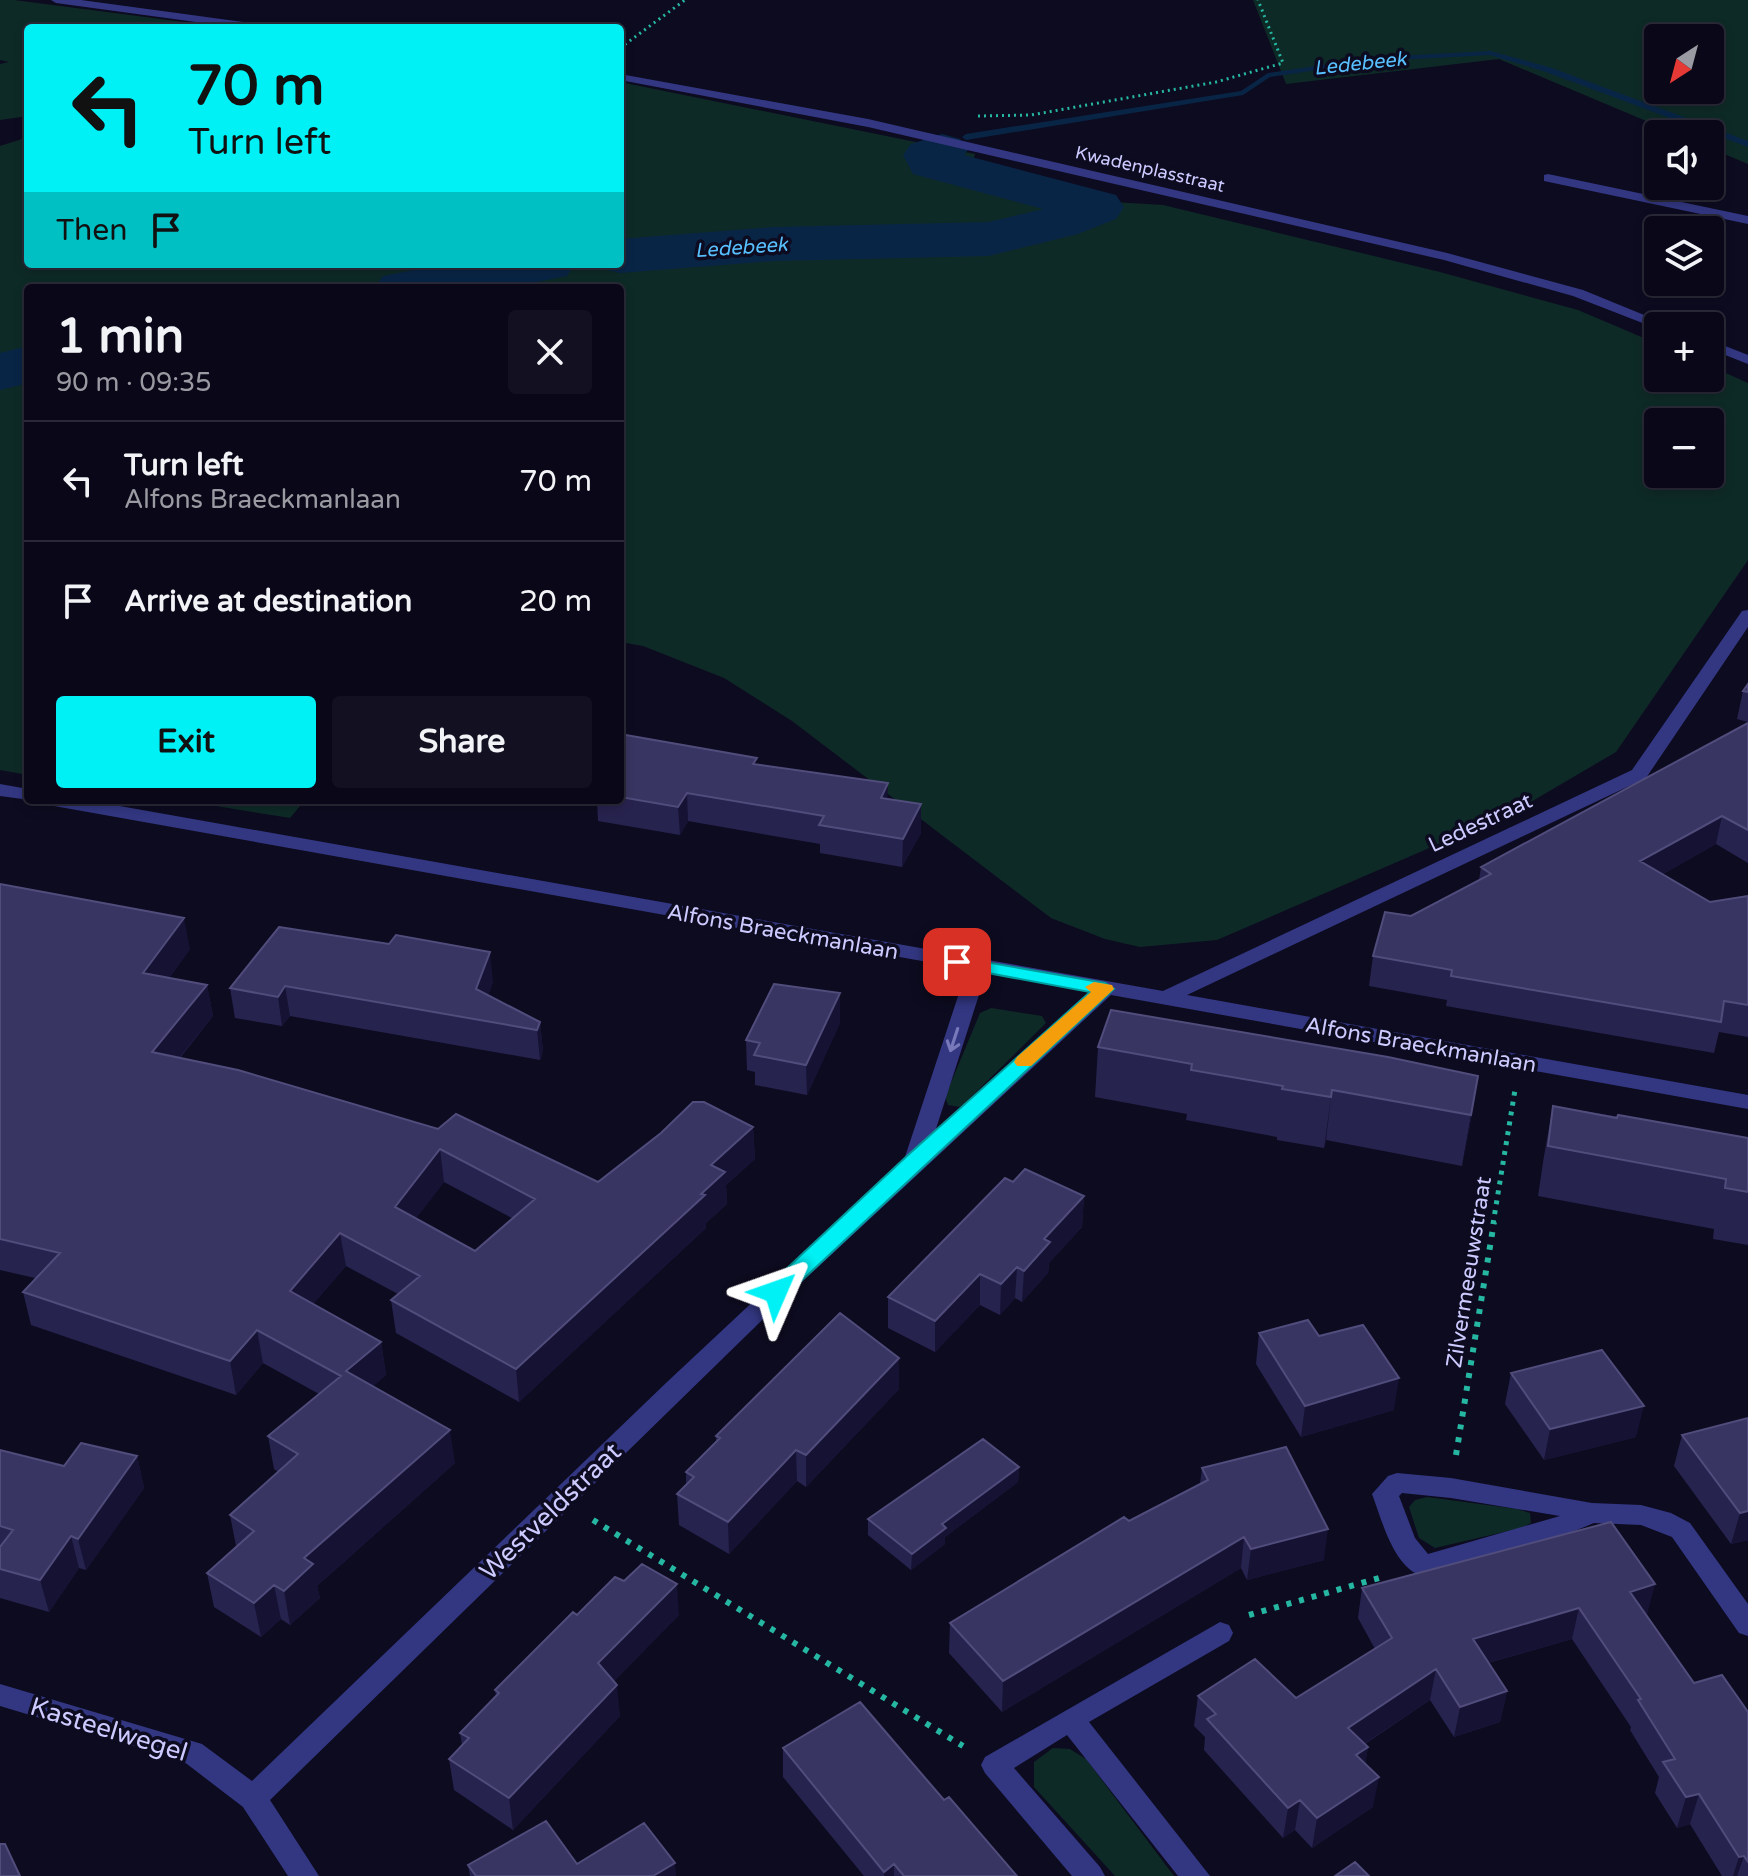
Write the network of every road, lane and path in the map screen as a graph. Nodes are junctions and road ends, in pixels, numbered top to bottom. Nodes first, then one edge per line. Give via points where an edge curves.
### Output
1 (56, 0) edge
2 (685, 0) edge
3 (1258, 0) edge
4 (235, 24) edge
5 (624, 45) edge
6 (624, 78) edge
7 (969, 115) dead end
8 (1548, 178) dead end
9 (1748, 220) edge
10 (1644, 318) edge
11 (1724, 350) edge
12 (1748, 360) edge
13 (1748, 615) edge
14 (0, 790) edge
15 (24, 794) edge
16 (76, 804) edge
17 (978, 966) junction
18 (1105, 989) junction
19 (1167, 997) junction
20 (1520, 1062) junction
21 (1748, 1102) edge
22 (915, 1160) junction
23 (1451, 1488) junction
24 (561, 1500) junction
25 (1592, 1513) junction
26 (1422, 1566) junction
27 (1748, 1625) edge
28 (1220, 1633) joint
29 (0, 1695) edge
30 (1070, 1719) junction
31 (995, 1765) junction
32 (253, 1798) junction
33 (304, 1876) edge
34 (1090, 1876) edge
35 (1195, 1876) edge

1 - 4 street
2 - 5 path
3 - 7 path via 1283,63 1216,82 1031,115
6 - 10 street, Kwadenplasstraat via 868,123 1447,257 1578,293
8 - 9 street
11 - 12 street
13 - 19 street, Ledestraat via 1639,774
14 - 15 street
16 - 17 street, Alfons Braeckmanlaan
17 - 18 street, Alfons Braeckmanlaan
17 -> 22 street, Westveldstraat
18 - 19 street, Alfons Braeckmanlaan
18 - 22 street, Westveldstraat
19 - 20 street, Alfons Braeckmanlaan
20 - 21 street, Alfons Braeckmanlaan
20 - 23 path, Zilvermeeuwstraat
22 - 24 street, Westveldstraat
23 - 25 street
23 - 26 street via 1397,1483 1385,1494 1404,1542
24 - 31 path
24 - 32 street, Westveldstraat
25 - 26 street via 1555,1529
25 - 27 street via 1641,1515 1681,1530
26 - 28 path via 1243,1617
28 - 30 street
29 - 32 street, Kasteelwegel via 192,1752
30 - 31 street
30 - 35 street
31 - 34 street
32 - 33 street

